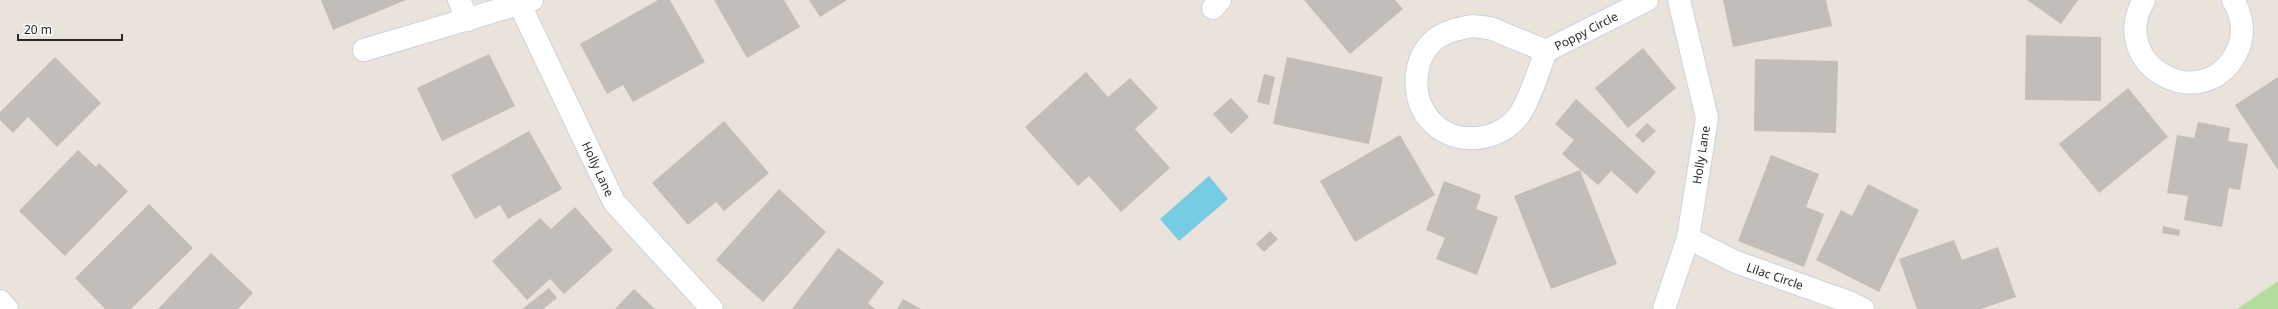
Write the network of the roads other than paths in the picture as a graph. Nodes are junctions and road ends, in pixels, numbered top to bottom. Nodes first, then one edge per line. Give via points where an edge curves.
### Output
1 (1647, 0) edge
2 (1679, 0) edge
3 (2144, 0) edge
4 (526, 2) edge
5 (2238, 2) edge
6 (464, 10) edge
7 (364, 50) dead end
8 (1546, 51) junction
9 (1688, 238) junction
10 (0, 301) edge
11 (7, 309) edge
12 (712, 309) edge
13 (1664, 309) edge
14 (1863, 309) edge

1 - 8 street, Poppy Circle
2 - 9 street, Holly Lane via 1707,118
3 - 5 street via 2138,10 2135,27 2137,45 2145,60 2158,73 2173,80 2191,83 2208,79 2223,71 2234,57 2241,41 2242,24
4 - 6 street, Holly Lane
4 - 12 street, Holly Lane via 614,202
6 - 7 street, Holly Lane
8 - 8 street, Poppy Circle via 1490,28 1472,26 1455,29 1439,36 1426,49 1419,65 1416,82 1419,102 1429,119 1444,131 1463,138 1482,138 1501,132 1516,120 1526,103
9 - 13 street, Holly Lane
9 - 14 street, Lilac Circle via 1736,262
10 - 11 street

